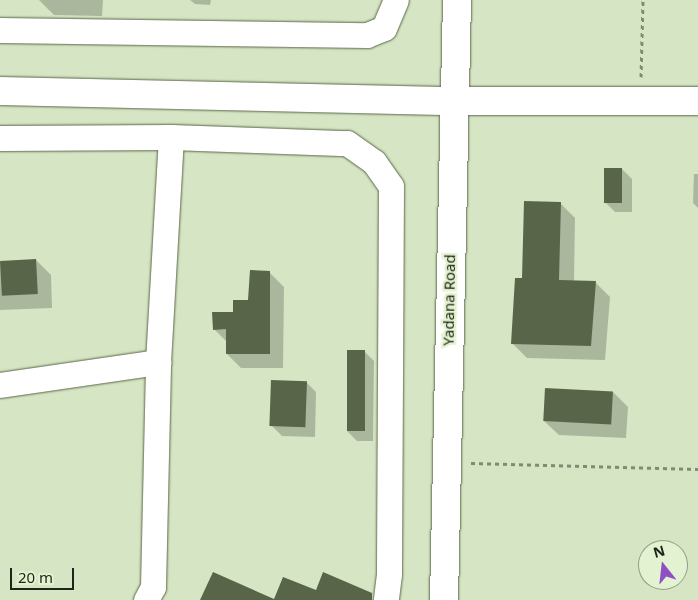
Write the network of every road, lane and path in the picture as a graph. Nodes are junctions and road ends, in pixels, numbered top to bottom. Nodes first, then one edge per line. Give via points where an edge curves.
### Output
1 (396, 0) edge
2 (457, 0) edge
3 (643, 0) edge
4 (0, 30) edge
5 (0, 91) edge
6 (641, 100) junction
7 (454, 101) junction
8 (698, 101) edge
9 (170, 137) junction
10 (0, 138) edge
11 (158, 362) junction
12 (0, 385) edge
13 (445, 463) junction
14 (698, 469) edge
15 (146, 600) edge
16 (386, 600) edge
17 (444, 600) edge

1 - 4 street via 384,28 367,35
2 - 7 street, Yadana Road
3 - 6 path
5 - 7 street
6 - 7 street
6 - 8 street
7 - 13 street, Yadana Road
9 - 10 street
9 - 11 street
9 - 16 street via 347,143 374,162 391,186 389,564
11 - 12 street
11 - 15 street via 152,587
13 - 14 path
13 - 17 street, Yadana Road

